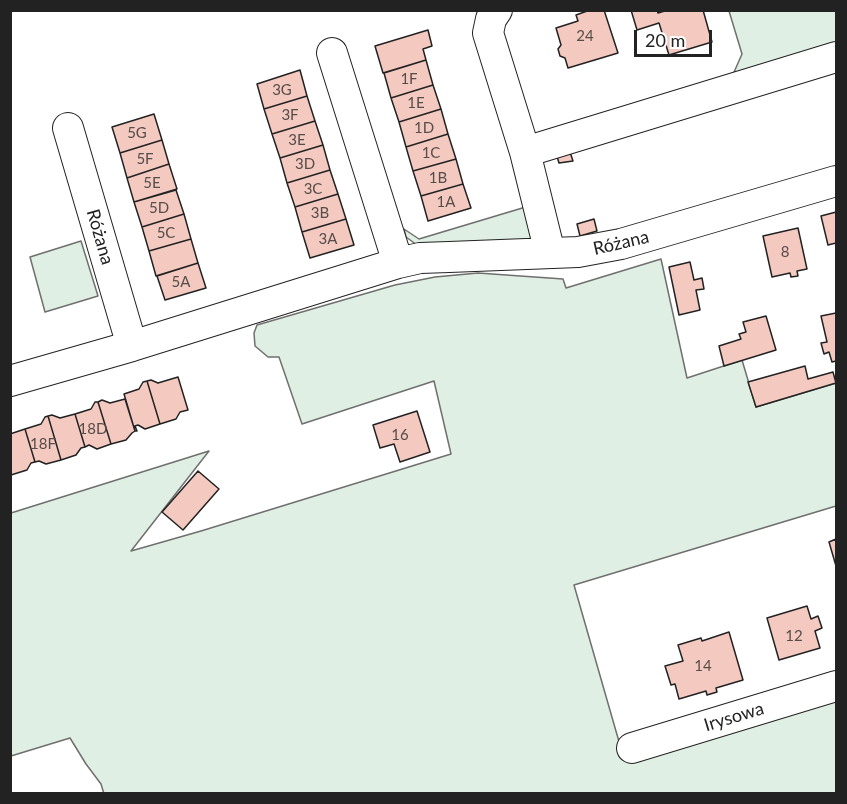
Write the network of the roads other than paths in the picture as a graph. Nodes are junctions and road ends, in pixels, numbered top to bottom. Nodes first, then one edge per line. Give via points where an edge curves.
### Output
1 (497, 10) edge
2 (332, 53) dead end
3 (837, 57) edge
4 (68, 128) dead end
5 (525, 152) junction
6 (837, 181) edge
7 (550, 253) junction
8 (398, 263) junction
9 (132, 346) junction
10 (10, 381) edge
11 (837, 686) edge
12 (632, 748) dead end

1 - 5 street via 488,33
2 - 8 street
3 - 5 street
4 - 9 street, Różana
5 - 7 street
6 - 7 street, Różana via 621,244
7 - 8 street, Różana via 420,258
8 - 9 street, Różana
9 - 10 street, Różana
11 - 12 street, Irysowa

